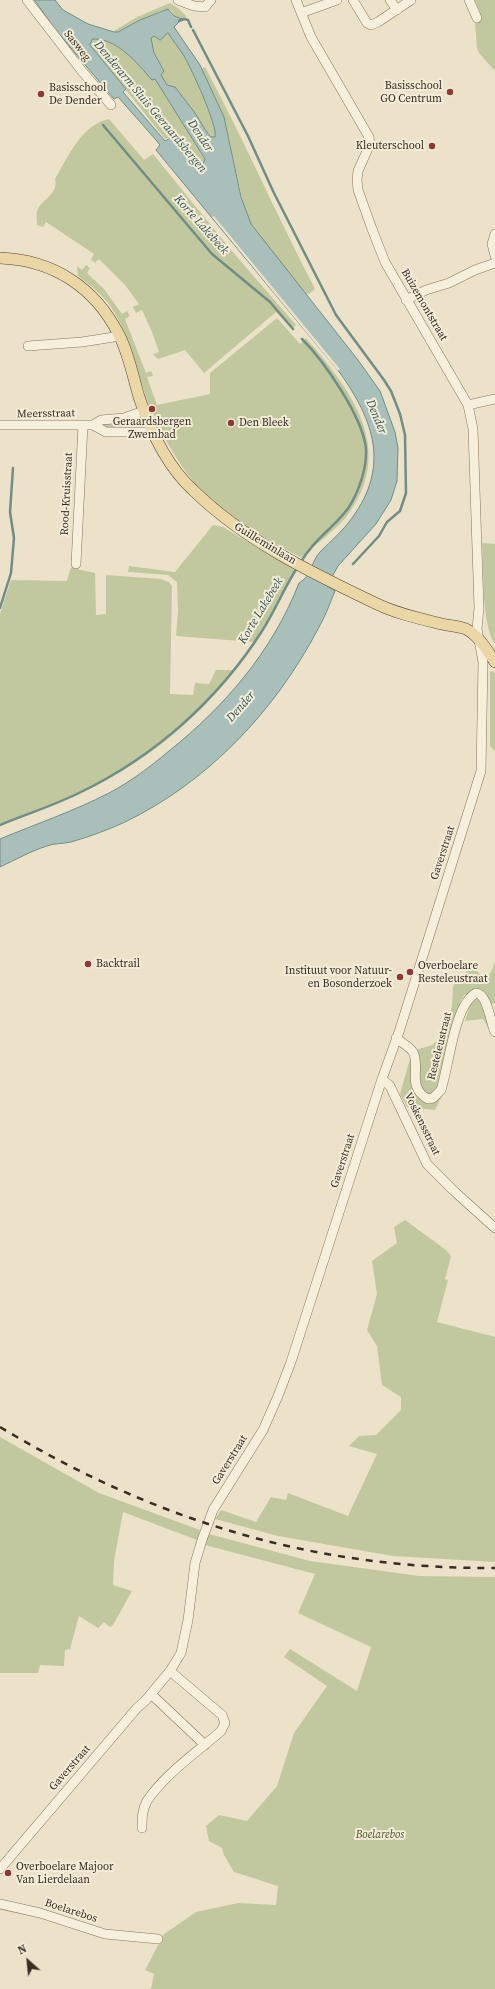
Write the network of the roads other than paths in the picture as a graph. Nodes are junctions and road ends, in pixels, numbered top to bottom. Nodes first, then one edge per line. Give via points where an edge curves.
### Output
1 (27, 0) edge
2 (178, 0) edge
3 (211, 0) edge
4 (296, 0) edge
5 (337, 0) edge
6 (353, 0) edge
7 (390, 0) edge
8 (412, 0) edge
9 (469, 0) edge
10 (397, 10) junction
11 (302, 13) junction
12 (477, 18) dead end
13 (111, 105) dead end
14 (495, 234) edge
15 (495, 256) edge
16 (0, 258) edge
17 (495, 263) edge
18 (406, 300) junction
19 (120, 336) junction
20 (28, 346) dead end
21 (495, 399) edge
22 (468, 405) junction
23 (144, 411) junction
24 (0, 425) edge
25 (83, 425) junction
26 (93, 425) junction
27 (152, 432) junction
28 (76, 564) dead end
29 (480, 641) junction
30 (495, 662) edge
31 (495, 1032) edge
32 (396, 1038) junction
33 (382, 1079) junction
34 (495, 1228) edge
35 (170, 1671) junction
36 (151, 1694) junction
37 (206, 1745) junction
38 (142, 1828) dead end
39 (4, 1859) edge
40 (0, 1868) edge
41 (0, 1904) edge
42 (158, 1939) dead end

1 - 13 street, Sasweg
2 - 3 street via 197,7 205,7
4 - 11 street, Buizemontstraat
5 - 11 street
6 - 10 street via 367,23 371,24
7 - 10 street
8 - 10 street
9 - 12 street
11 - 18 street, Buizemontstraat via 322,59 368,137 370,144 358,172 358,190 385,262
14 - 15 street via 492,244
16 - 19 main road, Guilleminlaan via 26,260 43,265 74,281 97,302
17 - 18 street
18 - 22 street, Buizemontstraat
19 - 20 street
19 - 23 main road, Guilleminlaan
21 - 22 street
22 - 29 street, Buizemontstraat via 473,429
23 - 26 street, Meersstraat via 124,418 101,420
23 - 27 main road, Guilleminlaan
24 - 25 street, Meersstraat
25 - 26 street, Meersstraat
25 - 28 street, Rood-Kruisstraat
26 - 27 street, Meersstraat via 106,432
27 - 29 main road, Guilleminlaan via 174,467 218,515 291,560 352,591 400,613 465,629
29 - 30 main road, Guilleminlaan
29 - 32 street, Gaverstraat via 483,662 481,770
31 - 32 street, Resteleustraat via 486,1001 476,994 471,996 461,1013 441,1090 436,1096 428,1098 420,1093 415,1078 413,1051
32 - 33 street, Gaverstraat
33 - 34 street, Voskensstraat via 390,1086 427,1164
33 - 35 street, Gaverstraat via 278,1396 263,1430 218,1502 207,1526 195,1563 181,1653
35 - 36 street, Gaverstraat
35 - 37 street via 222,1715 225,1723 221,1731
36 - 37 street
36 - 39 street, Gaverstraat
37 - 38 street via 163,1782 147,1802 142,1813
39 - 40 street, Gaverstraat
41 - 42 street, Boelarebos via 40,1913 104,1934

